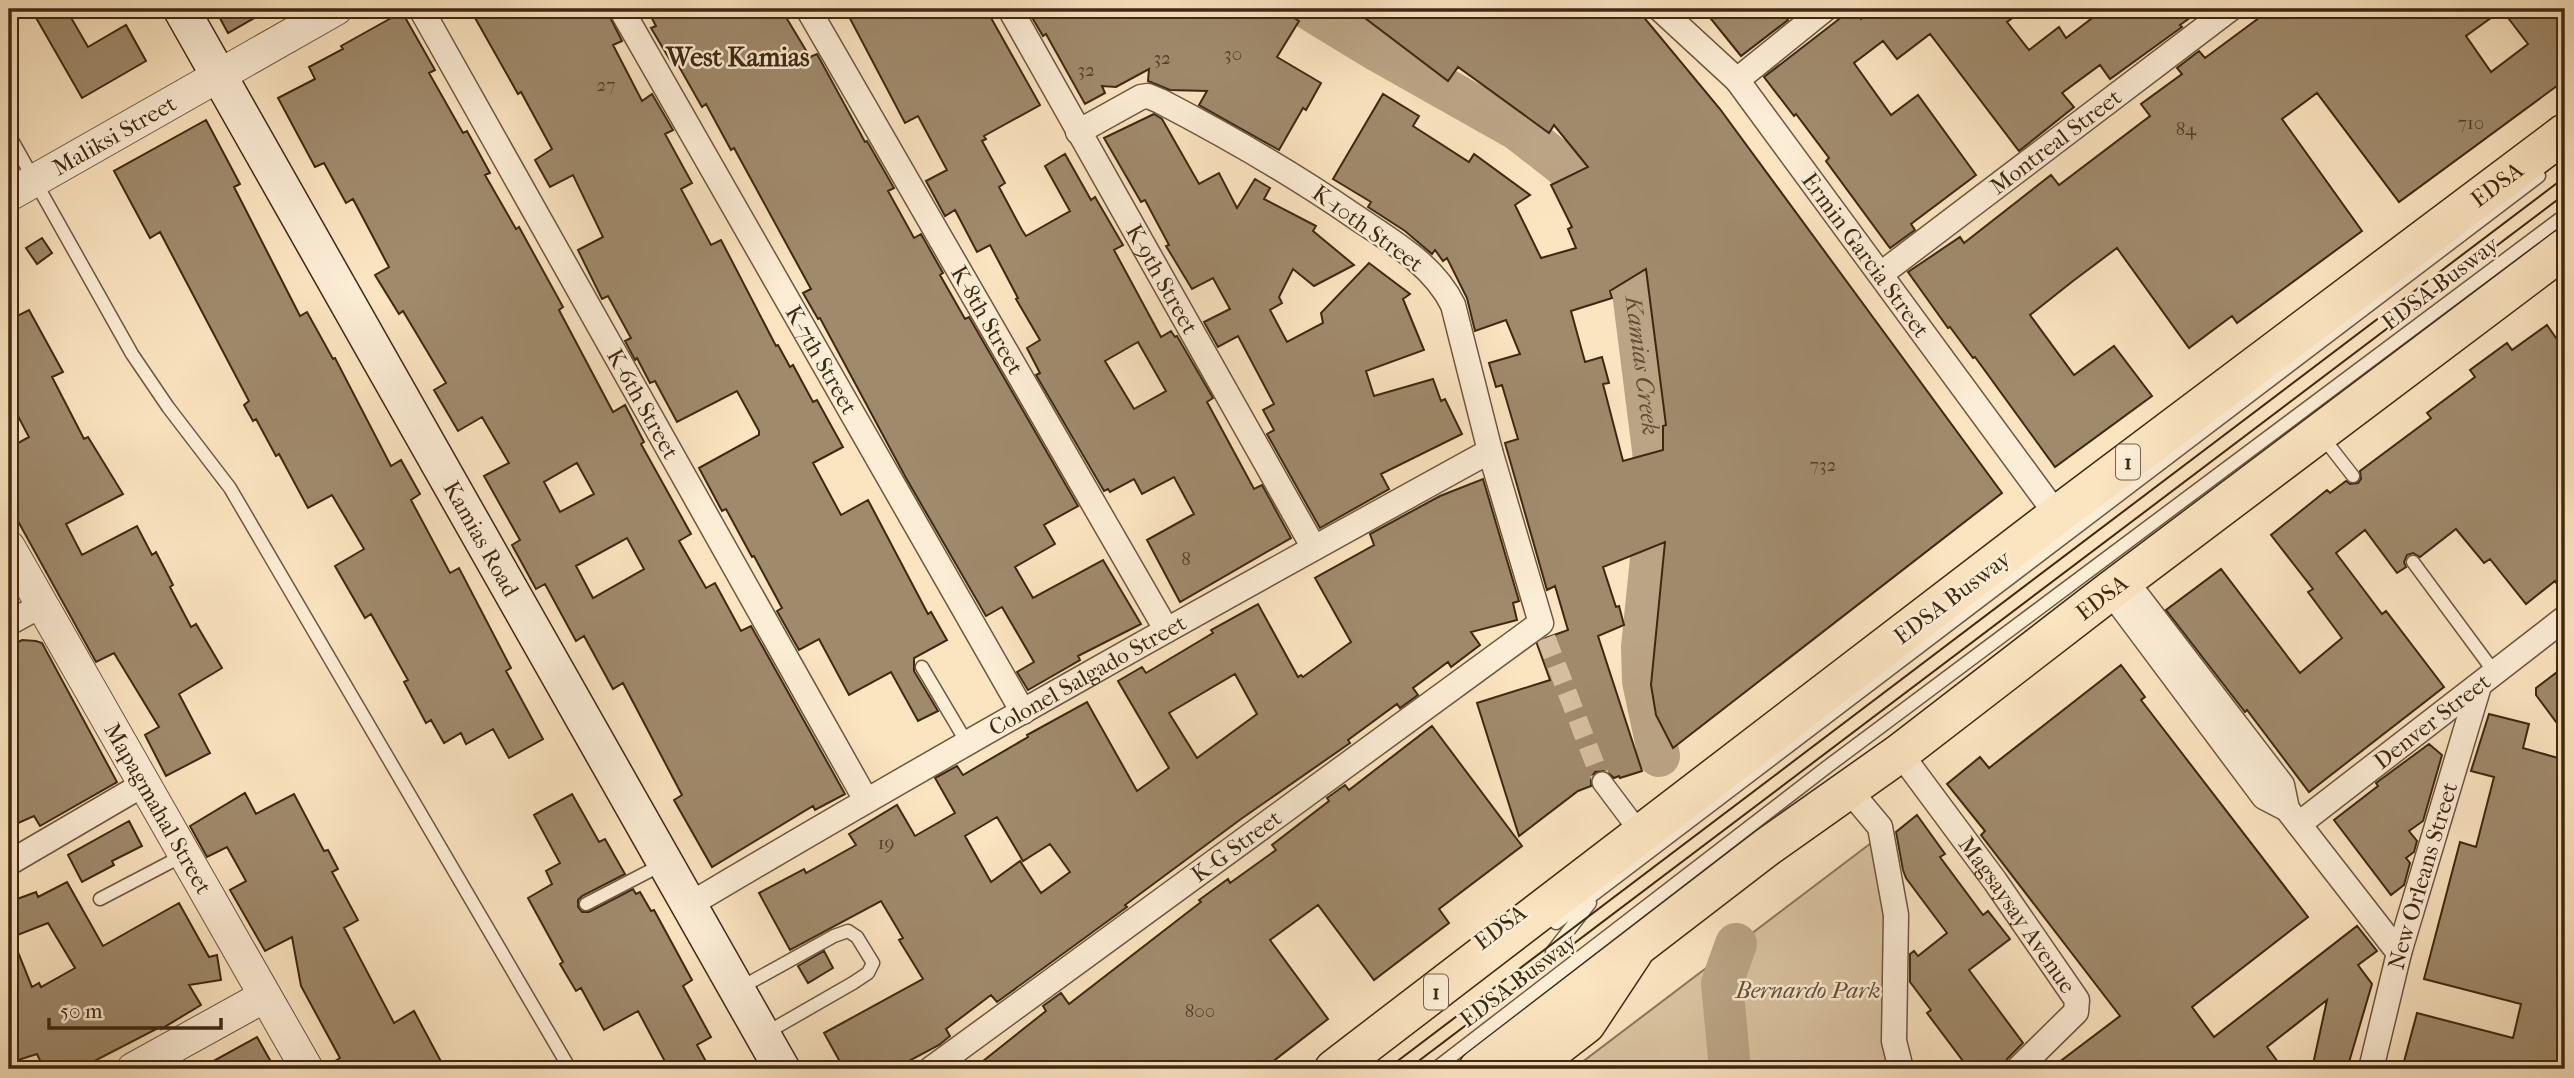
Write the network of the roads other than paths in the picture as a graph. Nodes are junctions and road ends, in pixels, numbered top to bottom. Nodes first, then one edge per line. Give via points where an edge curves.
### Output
1 (181, 9) edge
2 (336, 9) edge
3 (421, 9) edge
4 (621, 9) edge
5 (808, 9) edge
6 (1010, 9) edge
7 (1660, 9) edge
8 (1825, 9) edge
9 (2230, 9) edge
10 (220, 75) junction
11 (1737, 80) junction
12 (1078, 132) junction
13 (9, 135) edge
14 (2560, 149) edge
15 (21, 188) edge
16 (2565, 215) edge
17 (2565, 248) edge
18 (1881, 274) junction
19 (2319, 433) junction
20 (1490, 452) junction
21 (2353, 476) dead end
22 (2057, 515) junction
23 (9, 547) edge
24 (1314, 548) junction
25 (2413, 562) dead end
26 (2118, 585) junction
27 (42, 605) junction
28 (2565, 618) edge
29 (9, 622) edge
30 (1166, 629) junction
31 (1544, 630) joint
32 (922, 667) dead end
33 (2487, 680) junction
34 (1023, 712) junction
35 (967, 743) junction
36 (1900, 753) junction
37 (1602, 782) tunnel mouth
38 (144, 784) junction
39 (1849, 790) junction
40 (1693, 793) junction
41 (866, 800) junction
42 (2293, 816) junction
43 (1635, 826) junction
44 (184, 855) junction
45 (9, 863) edge
46 (665, 863) junction
47 (1600, 890) junction
48 (100, 899) dead end
49 (586, 904) dead end
50 (689, 905) junction
51 (1542, 923) junction
52 (1637, 946) junction
53 (1552, 952) dead end
54 (2399, 953) junction
55 (1566, 987) junction
56 (737, 990) junction
57 (265, 996) junction
58 (763, 1035) junction
59 (942, 1066) edge
60 (133, 1069) edge
61 (307, 1069) edge
62 (570, 1069) edge
63 (782, 1069) edge
64 (1313, 1069) edge
65 (1334, 1069) edge
66 (1436, 1069) edge
67 (1478, 1069) edge
68 (1528, 1069) edge
69 (1900, 1069) edge
70 (2018, 1069) edge
71 (2371, 1069) edge

1 - 10 main road, Kamias Road
2 - 10 street, Maliksi Street
3 - 41 street, K-6th Street
4 - 34 street, K-7th Street
5 - 30 street, K-8th Street
6 - 12 street, K-9th Street
7 - 11 street, Ermin Garcia Street
8 - 11 street
9 - 18 street, Montreal Street
10 - 15 street, Maliksi Street
10 - 46 main road, Kamias Road
11 - 18 street, Ermin Garcia Street
12 - 20 street, K-10th Street via 1148,96 1245,146 1408,252 1444,286 1453,305
12 - 24 street, K-9th Street
13 - 15 lane
14 - 22 main road, EDSA / 1
14 - 47 lane, EDSA Busway
15 - 62 lane via 168,407 230,488
16 - 55 lane, EDSA Busway via 1827,767
17 - 19 main road, EDSA
18 - 22 street, Ermin Garcia Street
19 - 21 lane
19 - 26 main road, EDSA
20 - 24 street, Colonel Salgado Street
20 - 31 street, K-10th Street
22 - 40 main road, EDSA / 1
23 - 27 street, Mapagmahal Street
24 - 30 street, Colonel Salgado Street
25 - 33 lane
26 - 36 main road, EDSA
26 - 42 street via 2264,797
27 - 29 street
27 - 38 street, Mapagmahal Street
28 - 33 street, Denver Street
30 - 34 street, Colonel Salgado Street
31 - 59 street, K-G Street
32 - 35 lane
33 - 42 street, Denver Street
33 - 54 street, New Orleans Street
34 - 35 street, Colonel Salgado Street
35 - 41 street, Colonel Salgado Street
36 - 39 main road, EDSA
36 - 70 street, Magsaysay Avenue via 2077,1000 2076,1012
37 - 43 street
38 - 44 street, Mapagmahal Street
38 - 45 street
39 - 52 main road, EDSA
39 - 69 street via 1880,827 1896,915 1894,1041
40 - 43 main road, EDSA
40 - 47 lane
40 - 51 main road, EDSA / 1
41 - 50 street, Colonel Salgado Street
42 - 54 street
43 - 64 main road, EDSA
44 - 48 lane
44 - 57 street, Mapagmahal Street
46 - 49 lane
46 - 50 main road, Kamias Road
47 - 51 lane, EDSA Busway
47 - 53 lane
50 - 56 main road, Kamias Road
51 - 65 main road, EDSA / 1
52 - 55 main road, EDSA
52 - 68 main road, EDSA via 1586,1024
54 - 71 street, New Orleans Street
55 - 66 lane, EDSA Busway
55 - 67 main road, EDSA
56 - 58 main road, Kamias Road
56 - 58 lane via 848,932 857,937 873,963 868,973 853,983
57 - 60 street
57 - 61 street, Mapagmahal Street
58 - 63 main road, Kamias Road

